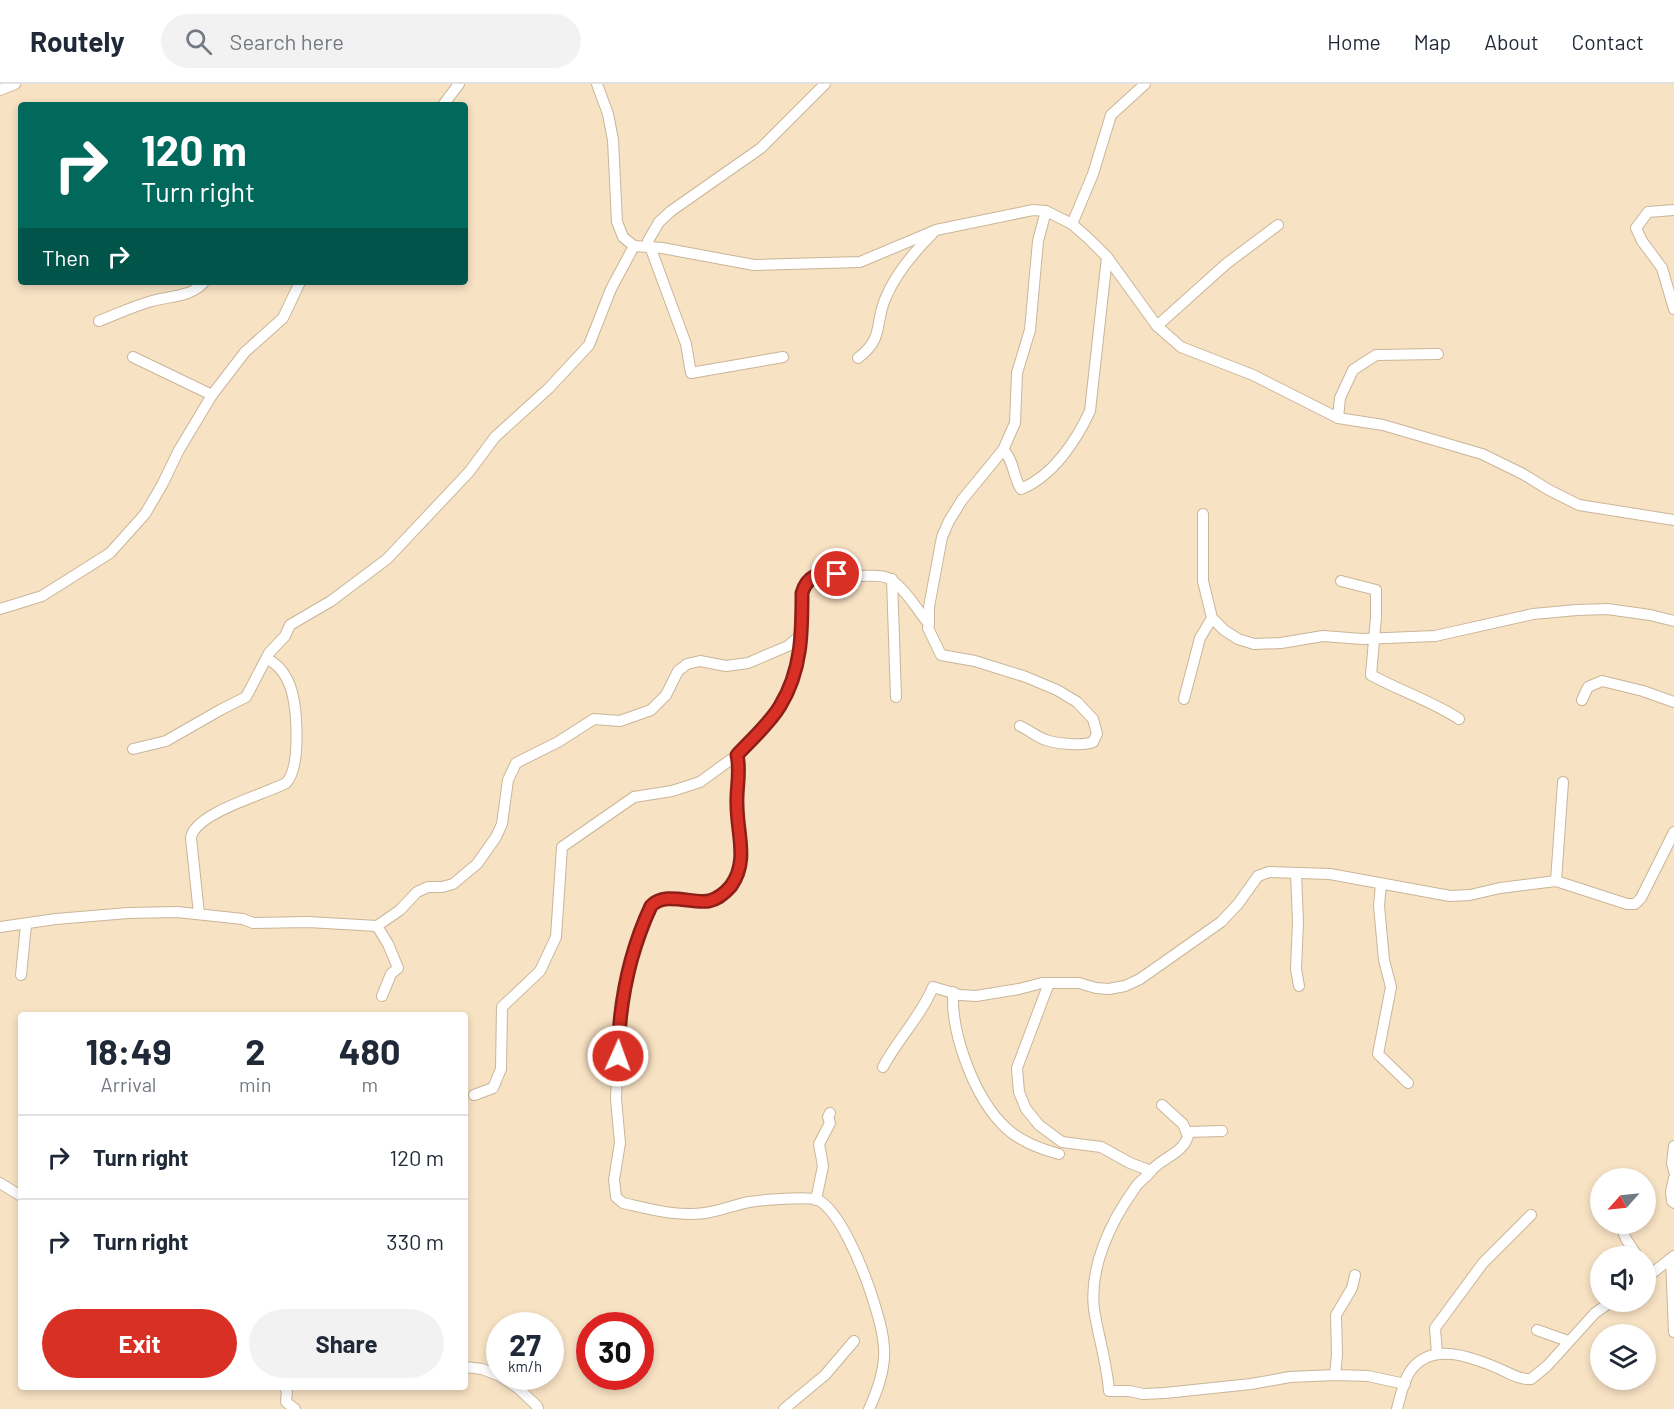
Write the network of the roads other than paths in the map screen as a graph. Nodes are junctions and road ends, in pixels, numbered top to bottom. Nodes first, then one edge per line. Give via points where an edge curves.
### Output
1 (15, 84) edge
2 (459, 84) edge
3 (597, 84) edge
4 (1145, 84) edge
5 (818, 87) edge
6 (0, 90) edge
7 (445, 102) edge
8 (1674, 210) edge
9 (1046, 211) junction
10 (1072, 224) junction
11 (1278, 225) dead end
12 (936, 230) junction
13 (634, 246) junction
14 (650, 247) junction
15 (1107, 257) junction
16 (201, 285) edge
17 (299, 285) edge
18 (1674, 309) edge
19 (99, 321) dead end
20 (1157, 326) junction
21 (1438, 354) dead end
22 (133, 357) dead end
23 (783, 357) dead end
24 (858, 358) dead end
25 (212, 394) junction
26 (1338, 418) junction
27 (1003, 450) junction
28 (1203, 514) dead end
29 (1674, 520) edge
30 (892, 579) junction
31 (1341, 581) dead end
32 (0, 609) edge
33 (1212, 618) junction
34 (1674, 621) edge
35 (929, 624) junction
36 (802, 634) junction
37 (1374, 638) junction
38 (267, 659) junction
39 (897, 697) dead end
40 (1184, 699) dead end
41 (1582, 700) dead end
42 (1674, 702) edge
43 (1460, 719) dead end
44 (1020, 726) dead end
45 (133, 749) dead end
46 (737, 755) junction
47 (1563, 782) dead end
48 (1674, 832) edge
49 (1296, 873) junction
50 (1556, 881) junction
51 (1381, 884) junction
52 (199, 914) junction
53 (26, 925) junction
54 (377, 926) junction
55 (0, 927) edge
56 (21, 975) dead end
57 (1049, 982) junction
58 (1299, 986) dead end
59 (953, 992) junction
60 (382, 996) dead end
61 (883, 1067) dead end
62 (1408, 1083) dead end
63 (474, 1095) dead end
64 (1162, 1105) dead end
65 (830, 1113) dead end
66 (1222, 1131) dead end
67 (1187, 1132) junction
68 (1674, 1146) edge
69 (1059, 1154) dead end
70 (1151, 1171) junction
71 (1674, 1171) edge
72 (1674, 1178) edge
73 (0, 1183) edge
74 (18, 1194) edge
75 (816, 1200) junction
76 (1674, 1203) edge
77 (1531, 1215) dead end
78 (1672, 1257) edge
79 (1656, 1268) edge
80 (1355, 1275) dead end
81 (1596, 1312) edge
82 (1537, 1330) dead end
83 (1674, 1332) edge
84 (854, 1341) dead end
85 (1568, 1341) junction
86 (1437, 1354) junction
87 (468, 1367) edge
88 (486, 1371) edge
89 (1335, 1375) junction
90 (1405, 1384) junction
91 (286, 1390) edge
92 (520, 1390) edge
93 (295, 1409) edge
94 (538, 1409) edge
95 (784, 1409) edge
96 (869, 1409) edge
97 (1397, 1409) edge

1 - 6 street
2 - 7 street
3 - 13 street via 614,140 617,222 623,237
4 - 10 street via 1111,115
5 - 14 street via 761,148 671,211 648,240
8 - 18 street via 1648,212 1636,228 1662,268
9 - 10 street
9 - 12 street via 1033,210
9 - 27 street via 1038,241 1030,330 1017,373 1015,423
10 - 15 street
11 - 20 street via 1226,264
12 - 14 street via 860,262 754,265
12 - 24 street via 892,284 876,338
13 - 14 street
13 - 38 street via 611,289 589,345 576,360 495,437 469,472 387,559 331,602 290,625
14 - 23 street via 686,344 691,373
15 - 20 street
15 - 27 street via 1090,411 1080,432 1055,463 1033,484 1021,489
16 - 19 street
17 - 25 street via 283,318 245,352
20 - 26 street via 1181,347 1253,375
21 - 26 street via 1376,355 1353,370 1340,398
22 - 25 street
25 - 32 street via 145,514 110,553 42,596
26 - 29 street via 1383,425 1482,454 1579,505
27 - 35 street via 962,500 942,537
28 - 33 street via 1203,581
30 - 35 street
30 - 36 street via 826,572 815,575 802,593
30 - 39 street
31 - 37 street via 1376,590
33 - 37 street via 1238,639 1254,644 1323,636
33 - 40 street via 1200,638
34 - 37 street via 1607,609 1577,610 1533,614 1436,636
35 - 44 street via 941,655 975,661 1057,690 1086,711 1097,734 1094,742 1082,745 1045,740
36 - 46 street via 798,660 784,699
36 - 54 street via 788,646 748,663 687,664 651,710 620,721 594,720 516,763 508,780 502,824 477,864 453,884 417,892
37 - 43 street via 1371,675
38 - 45 street via 246,697 166,741
38 - 52 street via 275,663 292,691 296,724 293,771 286,783 232,806 193,830
41 - 42 street via 1588,687 1602,681
46 - 63 street via 700,782 634,797 562,847 556,937 540,971 502,1007 501,1069 493,1088
46 - 75 street via 742,854 738,873 723,895 710,901 655,902 630,967 620,1010 616,1099 620,1143 615,1197 623,1203 684,1214 756,1201
47 - 50 street
48 - 50 street via 1635,904
49 - 51 street via 1330,874
49 - 57 street via 1269,872 1258,876 1221,922 1125,986 1109,989
49 - 58 street
50 - 51 street via 1470,896
51 - 62 street via 1383,950 1391,987 1378,1054
52 - 53 street via 128,914
52 - 54 street via 253,923
53 - 55 street
53 - 56 street
54 - 60 street via 398,968 391,974
57 - 59 street via 976,996
57 - 70 street via 1017,1068 1019,1092 1026,1109 1062,1142 1101,1147
59 - 61 street via 933,987 926,1004
59 - 69 street via 963,1055 987,1103 1005,1128 1039,1149
64 - 67 street
65 - 75 street via 830,1124 819,1144 823,1166
66 - 67 street
67 - 70 street via 1183,1147
68 - 71 street
70 - 89 street via 1122,1206 1095,1274 1094,1308 1109,1391 1165,1394 1290,1377
72 - 76 street
73 - 74 street
75 - 96 street via 830,1211 852,1245 866,1277 886,1346 886,1364
77 - 86 street via 1483,1263 1435,1328
78 - 79 street
78 - 83 street
80 - 89 street via 1336,1315
81 - 85 street
82 - 85 street
84 - 95 street via 820,1380
85 - 86 street via 1537,1376 1525,1380 1452,1353
86 - 90 street via 1409,1372
87 - 88 street
89 - 90 street via 1368,1376
90 - 97 street
91 - 93 street via 286,1402
92 - 94 street

